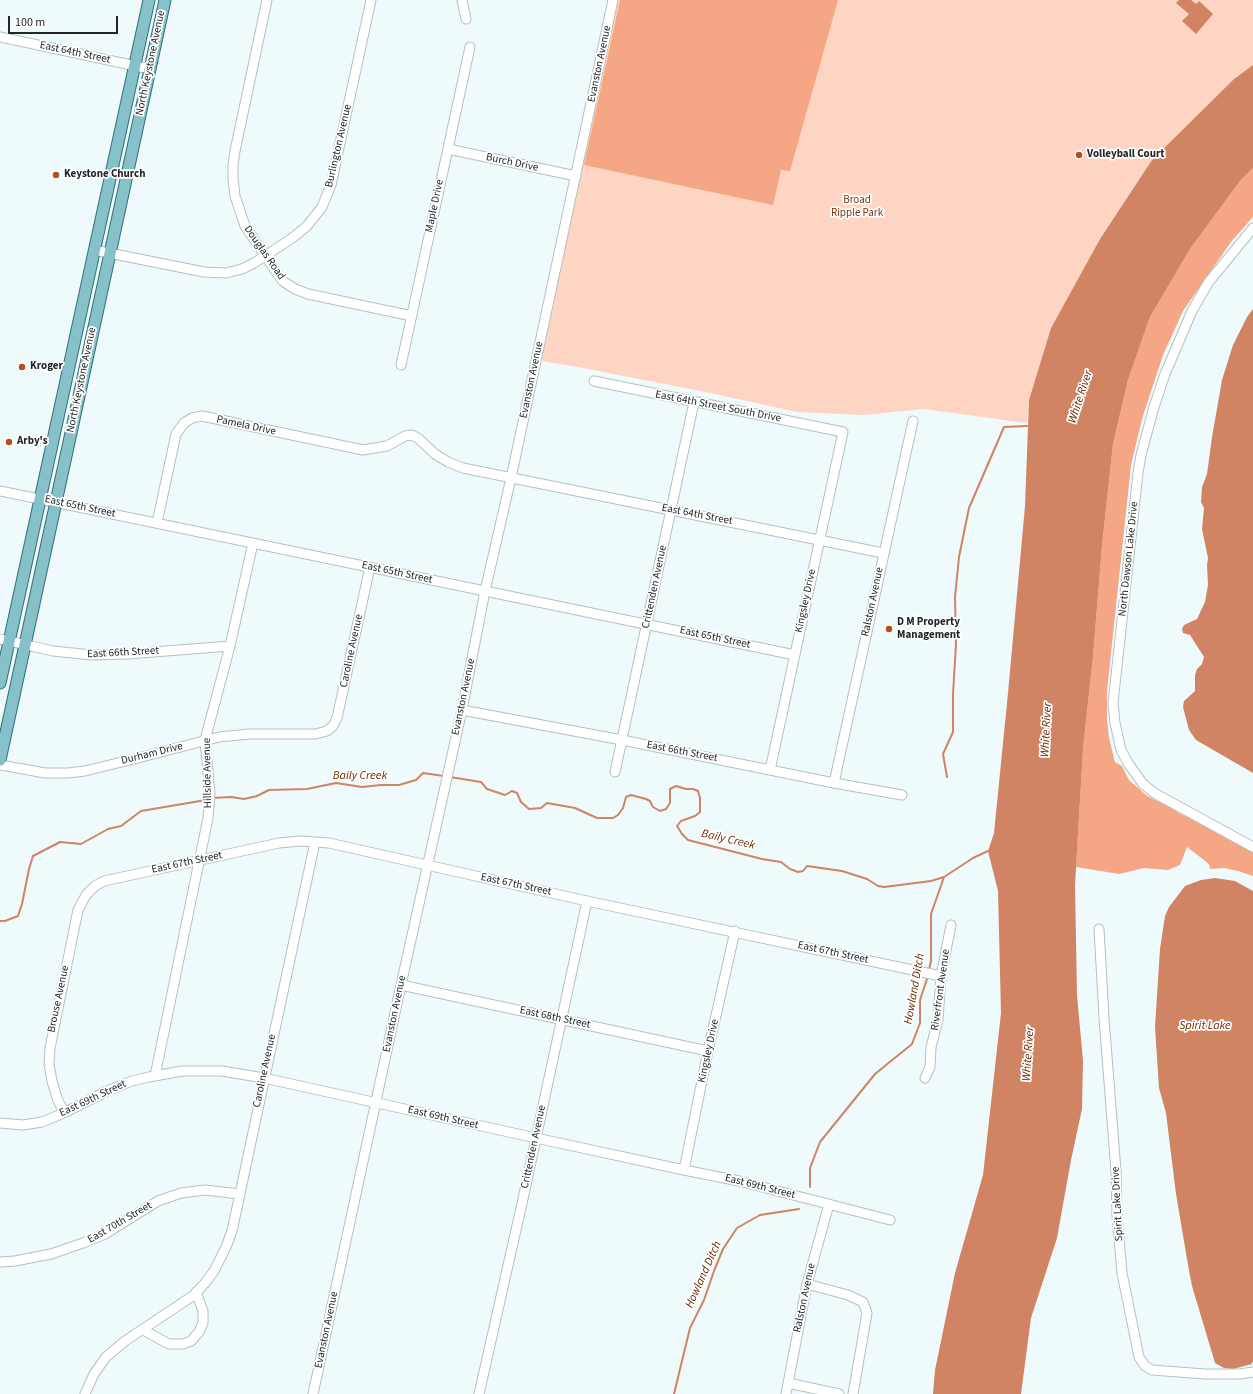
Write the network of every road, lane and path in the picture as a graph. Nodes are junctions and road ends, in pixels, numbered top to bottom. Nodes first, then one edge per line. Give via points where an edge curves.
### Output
1 (149, 0) edge
2 (165, 0) edge
3 (268, 0) edge
4 (371, 0) edge
5 (462, 0) edge
6 (613, 0) edge
7 (466, 19) dead end
8 (0, 37) edge
9 (470, 47) dead end
10 (135, 65) junction
11 (150, 68) junction
12 (448, 149) junction
13 (576, 176) junction
14 (1253, 228) edge
15 (94, 250) junction
16 (110, 253) junction
17 (265, 256) junction
18 (412, 316) junction
19 (401, 365) dead end
20 (594, 381) dead end
21 (694, 402) junction
22 (913, 421) dead end
23 (843, 432) joint
24 (511, 478) junction
25 (0, 491) edge
26 (40, 499) junction
27 (56, 502) junction
28 (671, 510) junction
29 (157, 523) junction
30 (819, 540) junction
31 (252, 543) junction
32 (883, 553) junction
33 (370, 567) junction
34 (486, 591) junction
35 (647, 624) junction
36 (13, 642) edge
37 (230, 646) junction
38 (795, 655) junction
39 (0, 683) edge
40 (462, 710) junction
41 (327, 731) joint
42 (205, 740) junction
43 (622, 740) junction
44 (0, 760) edge
45 (0, 765) edge
46 (770, 770) junction
47 (615, 772) dead end
48 (834, 783) junction
49 (902, 795) dead end
50 (315, 842) junction
51 (1253, 847) edge
52 (200, 860) junction
53 (427, 865) junction
54 (93, 888) joint
55 (587, 900) junction
56 (951, 925) dead end
57 (1099, 930) dead end
58 (736, 931) junction
59 (941, 976) junction
60 (401, 985) junction
61 (562, 1019) junction
62 (708, 1051) junction
63 (155, 1076) junction
64 (264, 1078) junction
65 (926, 1078) dead end
66 (376, 1103) junction
67 (64, 1113) junction
68 (0, 1123) edge
69 (536, 1138) junction
70 (684, 1170) junction
71 (240, 1194) junction
72 (829, 1204) junction
73 (890, 1220) dead end
74 (0, 1262) edge
75 (807, 1284) junction
76 (196, 1292) junction
77 (143, 1330) junction
78 (1253, 1372) edge
79 (788, 1383) junction
80 (85, 1394) edge
81 (314, 1394) edge
82 (479, 1394) edge
83 (786, 1394) edge
84 (839, 1394) edge
85 (853, 1394) edge

1 - 10 main road, North Keystone Avenue
2 - 11 main road, North Keystone Avenue
3 - 17 street, Douglas Road via 235,151 233,172 235,196 242,219
4 - 17 street, Burlington Avenue via 329,191 320,210 307,226 291,240
5 - 7 street
6 - 13 street, Evanston Avenue
8 - 10 street, East 64th Street
9 - 12 street, Maple Drive
10 - 11 street, East 64th Street
10 - 15 main road, North Keystone Avenue
11 - 16 main road, North Keystone Avenue
12 - 13 street, Burch Drive
12 - 18 street, Maple Drive
13 - 24 street, Evanston Avenue
14 - 51 street, North Dawson Lake Drive via 1208,283 1192,311 1154,407 1138,473 1114,704 1121,750 1143,784 1156,794
15 - 16 street, Burlington Avenue
15 - 26 main road, North Keystone Avenue
16 - 17 street, Burlington Avenue via 215,274 236,271
16 - 27 main road, North Keystone Avenue
17 - 18 street, Douglas Road via 284,282 301,292
18 - 19 street, Maple Drive
20 - 21 street, East 64th Street South Drive
21 - 23 street, East 64th Street South Drive
21 - 28 street, Crittenden Avenue
22 - 32 street, Ralston Avenue
23 - 30 street, Kingsley Drive
24 - 28 street, East 64th Street
24 - 29 street, Pamela Drive via 448,462 409,434 387,446 363,450 202,416 184,422 176,434
24 - 34 street, Evanston Avenue
25 - 26 street, East 65th Street
26 - 27 street, East 65th Street
26 - 36 main road, North Keystone Avenue
27 - 29 street, East 65th Street
27 - 36 main road, North Keystone Avenue
28 - 30 street, East 64th Street
28 - 35 street, Crittenden Avenue
29 - 31 street, East 65th Street
30 - 32 street, East 64th Street
30 - 38 street, Kingsley Drive
31 - 33 street, East 65th Street
31 - 37 street, Hillside Avenue
32 - 48 street, Ralston Avenue
33 - 34 street, East 65th Street
33 - 41 street, Caroline Avenue via 338,716 334,726
34 - 35 street, East 65th Street
34 - 40 street, Evanston Avenue
35 - 38 street, East 65th Street
35 - 43 street, Crittenden Avenue
36 - 37 street, East 66th Street via 67,654 92,655
36 - 39 main road, North Keystone Avenue
36 - 44 main road, North Keystone Avenue
37 - 42 street, Hillside Avenue
38 - 46 street, Kingsley Drive
40 - 43 street, East 66th Street
40 - 53 street, Evanston Avenue
41 - 42 street, Durham Drive via 315,734 232,735
42 - 45 street, Durham Drive via 77,772 45,773
42 - 52 street, Hillside Avenue via 210,799
43 - 46 street, East 66th Street
43 - 47 street, Crittenden Avenue
46 - 48 street, East 66th Street
48 - 49 street, East 66th Street
50 - 52 street, East 67th Street via 279,843
50 - 53 street, East 67th Street
50 - 64 street, Caroline Avenue
52 - 54 street, East 67th Street via 104,881
52 - 63 street, Hillside Avenue
53 - 55 street, East 67th Street
53 - 60 street, Evanston Avenue
54 - 67 street, Brouse Avenue via 82,900 78,910 50,1041 50,1075
55 - 58 street, East 67th Street
55 - 61 street, Crittenden Avenue
56 - 59 street, Riverfront Avenue
57 - 78 street, Spirit Lake Drive via 1122,1274 1138,1355 1141,1362 1152,1370 1205,1374
58 - 59 street, East 67th Street
58 - 62 street, Kingsley Drive
59 - 65 street, Riverfront Avenue via 938,1020
60 - 61 street, East 68th Street
60 - 66 street, Evanston Avenue
61 - 62 street, East 68th Street
61 - 69 street, Crittenden Avenue
62 - 70 street, Kingsley Drive
63 - 64 street, East 69th Street via 209,1070
63 - 67 street, East 69th Street via 132,1081 107,1091
64 - 66 street, East 69th Street
64 - 71 street, Caroline Avenue
66 - 69 street, East 69th Street
66 - 81 street, Evanston Avenue
67 - 68 street, East 69th Street via 36,1123
69 - 70 street, East 69th Street
69 - 82 street, Crittenden Avenue
70 - 72 street, East 69th Street
71 - 74 street, East 70th Street via 204,1190 176,1194 149,1206 105,1234 83,1243 51,1254
71 - 76 street, Caroline Avenue via 232,1231 224,1252 214,1271
72 - 73 street, East 69th Street
72 - 75 street, Ralston Avenue
75 - 79 street, Ralston Avenue
75 - 85 street via 848,1295 863,1302 867,1313
76 - 77 street, Caroline Avenue
76 - 77 street via 203,1311 203,1323 191,1341 184,1344 169,1344
77 - 80 street, Caroline Avenue via 106,1357 94,1374
79 - 83 street, Ralston Avenue
79 - 84 street

